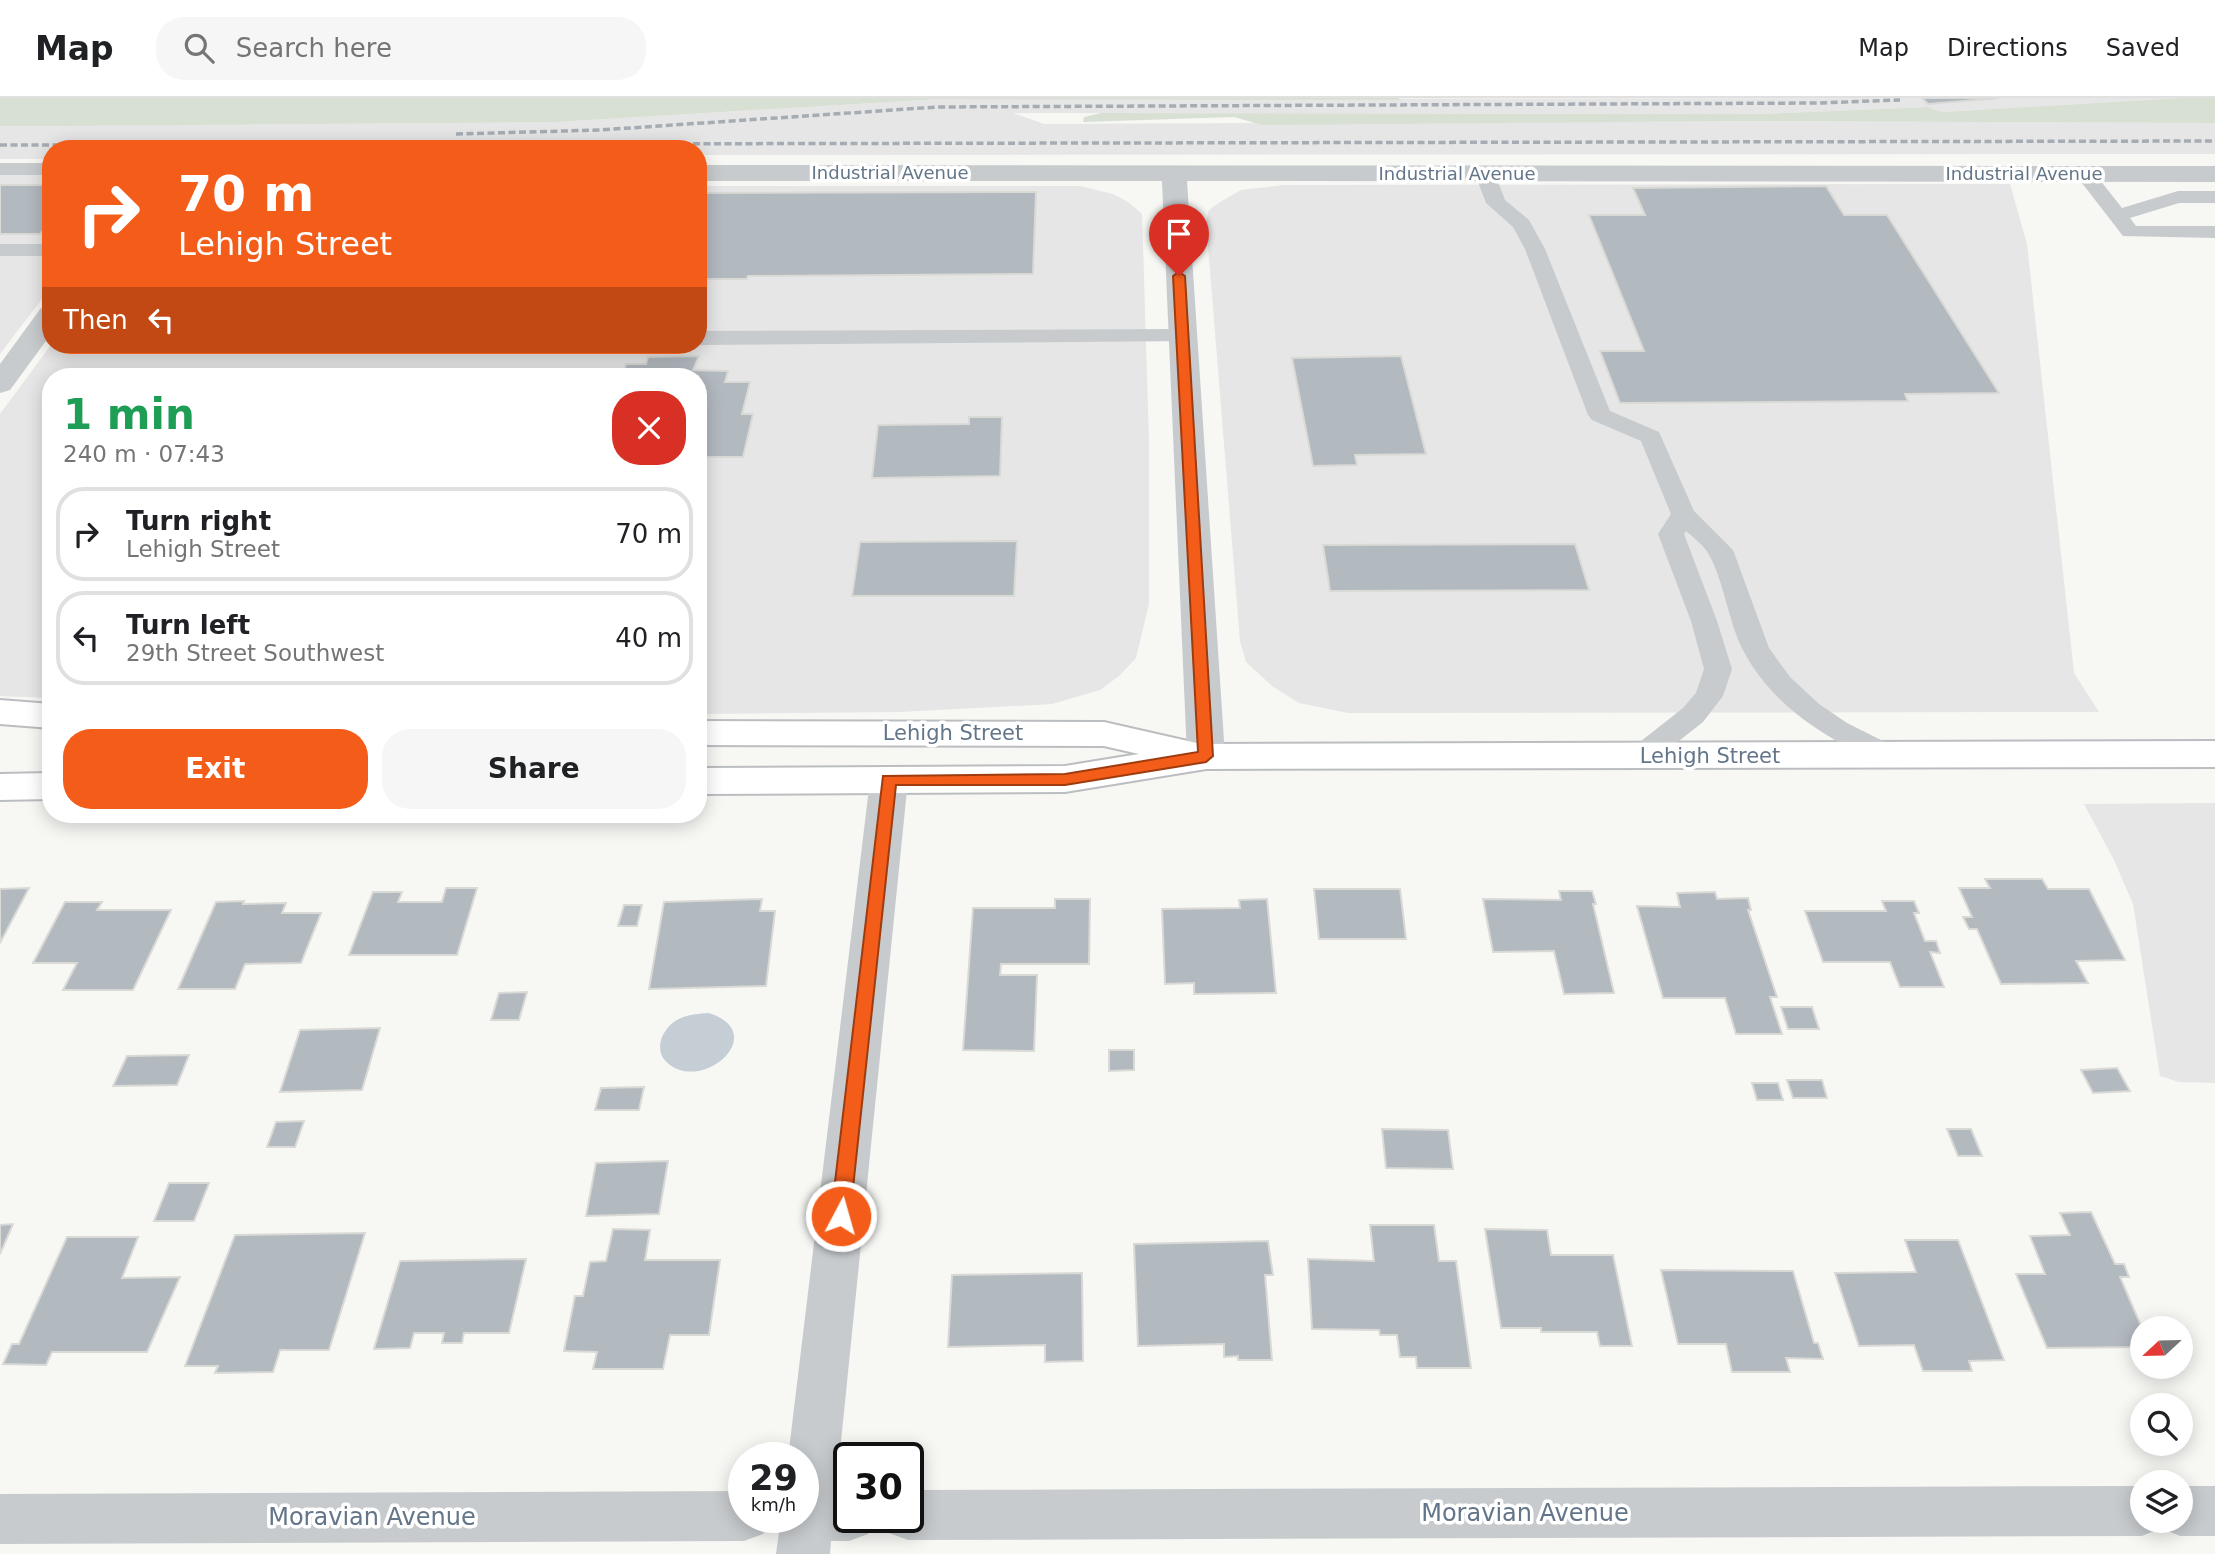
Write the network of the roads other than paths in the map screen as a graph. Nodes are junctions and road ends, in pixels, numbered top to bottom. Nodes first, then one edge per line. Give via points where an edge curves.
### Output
1 (0, 169) edge
2 (42, 169) edge
3 (707, 173) edge
4 (1174, 174) junction
5 (1485, 174) junction
6 (2085, 174) junction
7 (2215, 174) edge
8 (2215, 197) edge
9 (2116, 216) junction
10 (2215, 232) edge
11 (0, 250) edge
12 (42, 250) edge
13 (1182, 336) junction
14 (707, 338) edge
15 (41, 342) edge
16 (0, 384) edge
17 (1683, 514) junction
18 (0, 712) edge
19 (42, 715) edge
20 (0, 733) edge
21 (42, 733) edge
22 (707, 733) edge
23 (2215, 754) edge
24 (1887, 755) junction
25 (1206, 756) junction
26 (1641, 756) junction
27 (888, 780) junction
28 (707, 781) edge
29 (42, 786) edge
30 (0, 787) edge
31 (819, 1494) edge
32 (2130, 1511) edge
33 (2193, 1511) edge
34 (2215, 1511) edge
35 (728, 1516) edge
36 (924, 1516) edge
37 (0, 1519) edge

1 - 2 lane
3 - 4 street, Industrial Avenue
4 - 5 street, Industrial Avenue
4 - 13 street
5 - 6 street, Industrial Avenue
5 - 17 lane via 1496,203 1522,225 1535,249 1600,415 1651,437
6 - 7 street, Industrial Avenue
6 - 9 lane
8 - 9 lane via 2178,197
9 - 10 lane via 2130,232
11 - 12 lane
13 - 14 lane
13 - 25 street
15 - 16 street
17 - 24 lane via 1720,550 1756,649 1780,684 1818,718
17 - 26 lane via 1671,534 1717,669 1709,696 1693,715
18 - 19 highway
20 - 21 highway
22 - 25 highway, Lehigh Street via 1104,734
23 - 24 highway, Lehigh Street
24 - 26 highway, Lehigh Street
25 - 26 highway, Lehigh Street
25 - 27 highway, Lehigh Street via 1065,779
27 - 28 highway, Lehigh Street
27 - 31 street
29 - 30 highway
32 - 36 street, Moravian Avenue
33 - 34 street
35 - 37 street, Moravian Avenue

